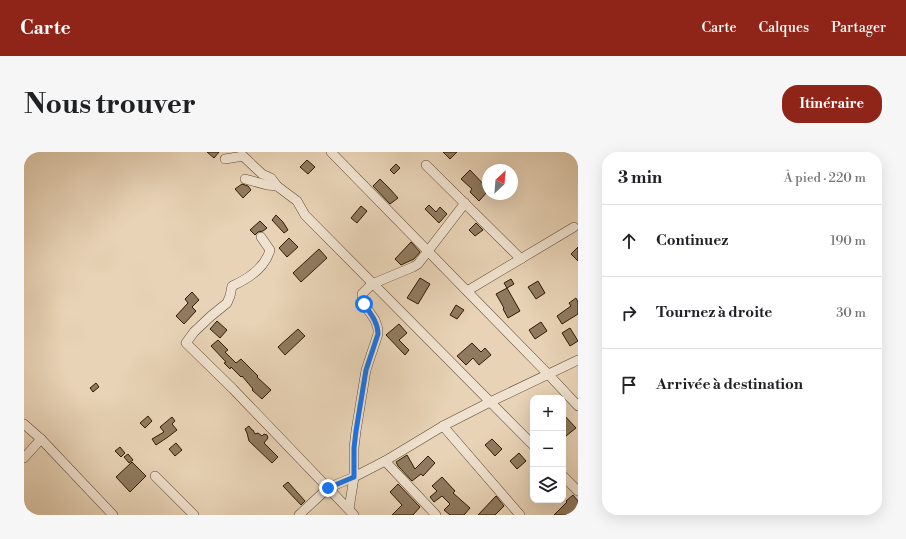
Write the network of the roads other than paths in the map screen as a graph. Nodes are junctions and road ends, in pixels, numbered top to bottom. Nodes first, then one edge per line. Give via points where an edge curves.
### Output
1 (331, 152) edge
2 (225, 159) dead end
3 (426, 165) dead end
4 (245, 179) dead end
5 (277, 186) junction
6 (465, 203) junction
7 (574, 227) dead end
8 (261, 237) dead end
9 (428, 251) junction
10 (521, 258) junction
11 (372, 284) junction
12 (467, 291) junction
13 (578, 360) edge
14 (548, 374) junction
15 (490, 402) junction
16 (578, 406) edge
17 (24, 424) edge
18 (443, 426) junction
19 (41, 440) junction
20 (530, 442) edge
21 (24, 458) edge
22 (385, 461) junction
23 (155, 476) dead end
24 (354, 477) junction
25 (566, 479) edge
26 (328, 488) junction
27 (578, 491) edge
28 (351, 512) edge
29 (113, 515) edge
30 (194, 515) edge
31 (299, 515) edge
32 (436, 515) edge
33 (520, 515) edge

1 - 9 street
2 - 5 street via 243,156 262,174 271,178
3 - 6 street
4 - 5 street
5 - 11 street via 297,201 305,215
6 - 9 street
6 - 10 street
7 - 10 street
8 - 26 street via 270,250 268,257 260,268 244,281 232,286 227,303 194,332 186,343
9 - 11 street via 413,267
9 - 12 street
10 - 12 street
11 - 15 street
11 - 24 street via 362,294 362,298 375,320 378,334 366,370 354,448
12 - 14 street
13 - 14 street
14 - 15 street
14 - 16 street
15 - 18 street
15 - 20 street
17 - 19 street
18 - 22 street
18 - 33 street
19 - 21 street
19 - 29 street
22 - 24 street
22 - 32 street
23 - 30 street
24 - 26 street
24 - 28 street
25 - 27 street
26 - 28 street
26 - 31 street

